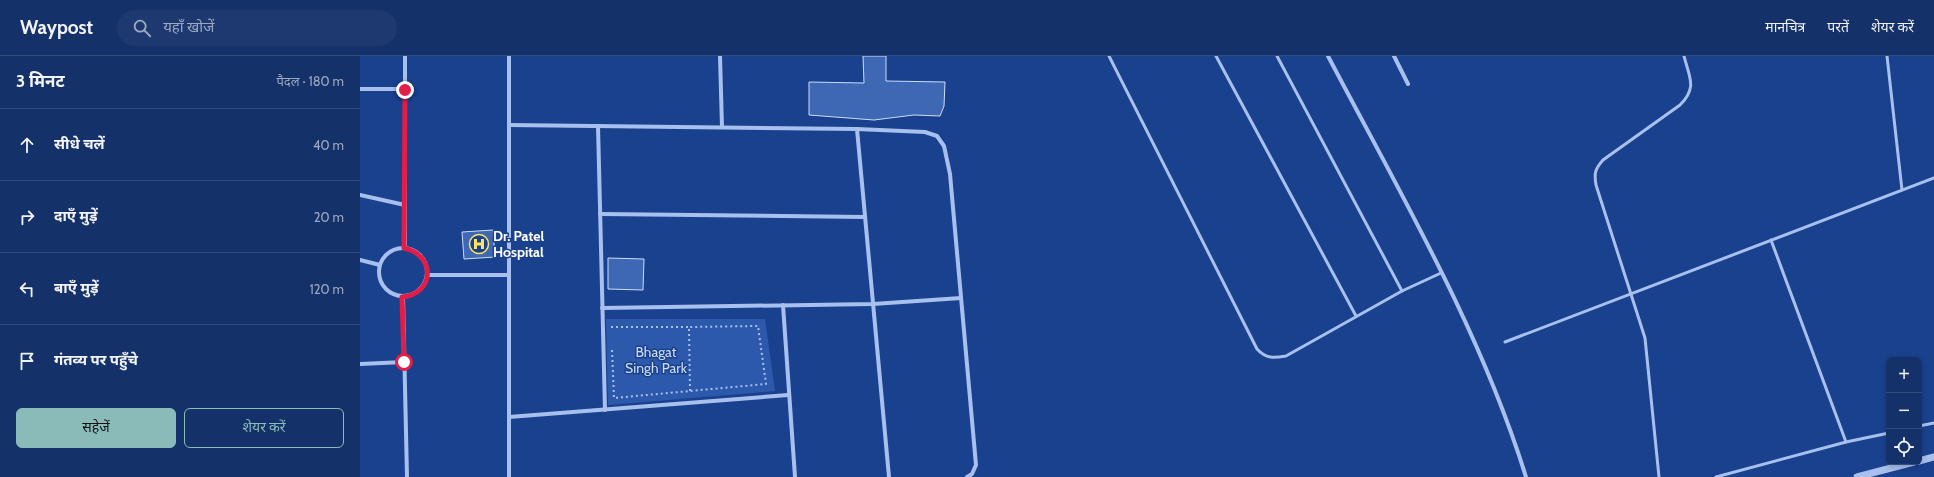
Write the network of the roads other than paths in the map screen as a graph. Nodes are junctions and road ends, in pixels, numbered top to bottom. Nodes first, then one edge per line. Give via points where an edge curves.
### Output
1 (405, 56) edge
2 (509, 56) edge
3 (720, 56) edge
4 (1109, 56) edge
5 (1216, 56) edge
6 (1277, 56) edge
7 (1328, 56) edge
8 (1394, 56) edge
9 (1684, 56) edge
10 (1887, 56) edge
11 (1408, 84) dead end
12 (360, 89) edge
13 (405, 90) junction
14 (509, 125) junction
15 (598, 126) junction
16 (722, 127) junction
17 (857, 129) junction
18 (1934, 178) edge
19 (1902, 190) junction
20 (360, 195) edge
21 (405, 205) junction
22 (600, 214) junction
23 (865, 217) junction
24 (1772, 240) junction
25 (404, 248) junction
26 (360, 260) edge
27 (380, 265) junction
28 (1441, 273) junction
29 (428, 275) junction
30 (509, 275) junction
31 (1402, 291) junction
32 (1631, 294) junction
33 (402, 297) junction
34 (961, 298) junction
35 (873, 304) junction
36 (783, 305) junction
37 (602, 308) junction
38 (1356, 316) junction
39 (1505, 342) dead end
40 (404, 362) junction
41 (360, 364) edge
42 (788, 395) junction
43 (605, 410) junction
44 (509, 417) junction
45 (1934, 423) edge
46 (1922, 425) edge
47 (1886, 434) edge
48 (1846, 442) junction
49 (1934, 457) edge
50 (1922, 460) edge
51 (1903, 465) edge
52 (407, 477) edge
53 (509, 477) edge
54 (795, 477) edge
55 (889, 477) edge
56 (967, 477) edge
57 (1526, 477) edge
58 (1659, 477) edge
59 (1716, 477) edge
60 (1857, 477) edge

1 - 13 street
2 - 14 street
3 - 16 street
4 - 38 lane via 1261,354 1267,357 1286,356
5 - 38 lane
6 - 31 lane
7 - 28 street
8 - 11 street
9 - 32 lane via 1691,90 1688,98 1603,160 1596,167 1594,174
10 - 19 lane
12 - 13 street
13 - 21 street
14 - 15 street
14 - 30 street
15 - 16 street
15 - 22 street
16 - 17 street
17 - 23 street
17 - 34 street via 925,132 937,136 944,146 950,174
18 - 19 lane
19 - 24 lane
20 - 21 street
21 - 25 street
22 - 23 street
22 - 37 street
23 - 35 street
24 - 32 lane
24 - 48 lane
25 - 27 street via 394,250 385,256
25 - 29 street via 412,249 424,260
26 - 27 street
27 - 33 street via 381,283 386,290
28 - 31 lane
28 - 57 street via 1488,373
29 - 30 street
29 - 33 street via 422,288 416,293
30 - 44 street
31 - 38 lane
32 - 39 lane
32 - 58 lane via 1645,338
33 - 40 street
34 - 35 street
34 - 56 street via 976,465 972,474
35 - 36 street
35 - 55 street
36 - 37 street
36 - 42 street
37 - 43 street
40 - 41 street
40 - 52 street
42 - 43 street
42 - 54 street
43 - 44 street
44 - 53 street
45 - 46 lane
47 - 48 lane
48 - 59 lane
49 - 50 street
51 - 60 street

